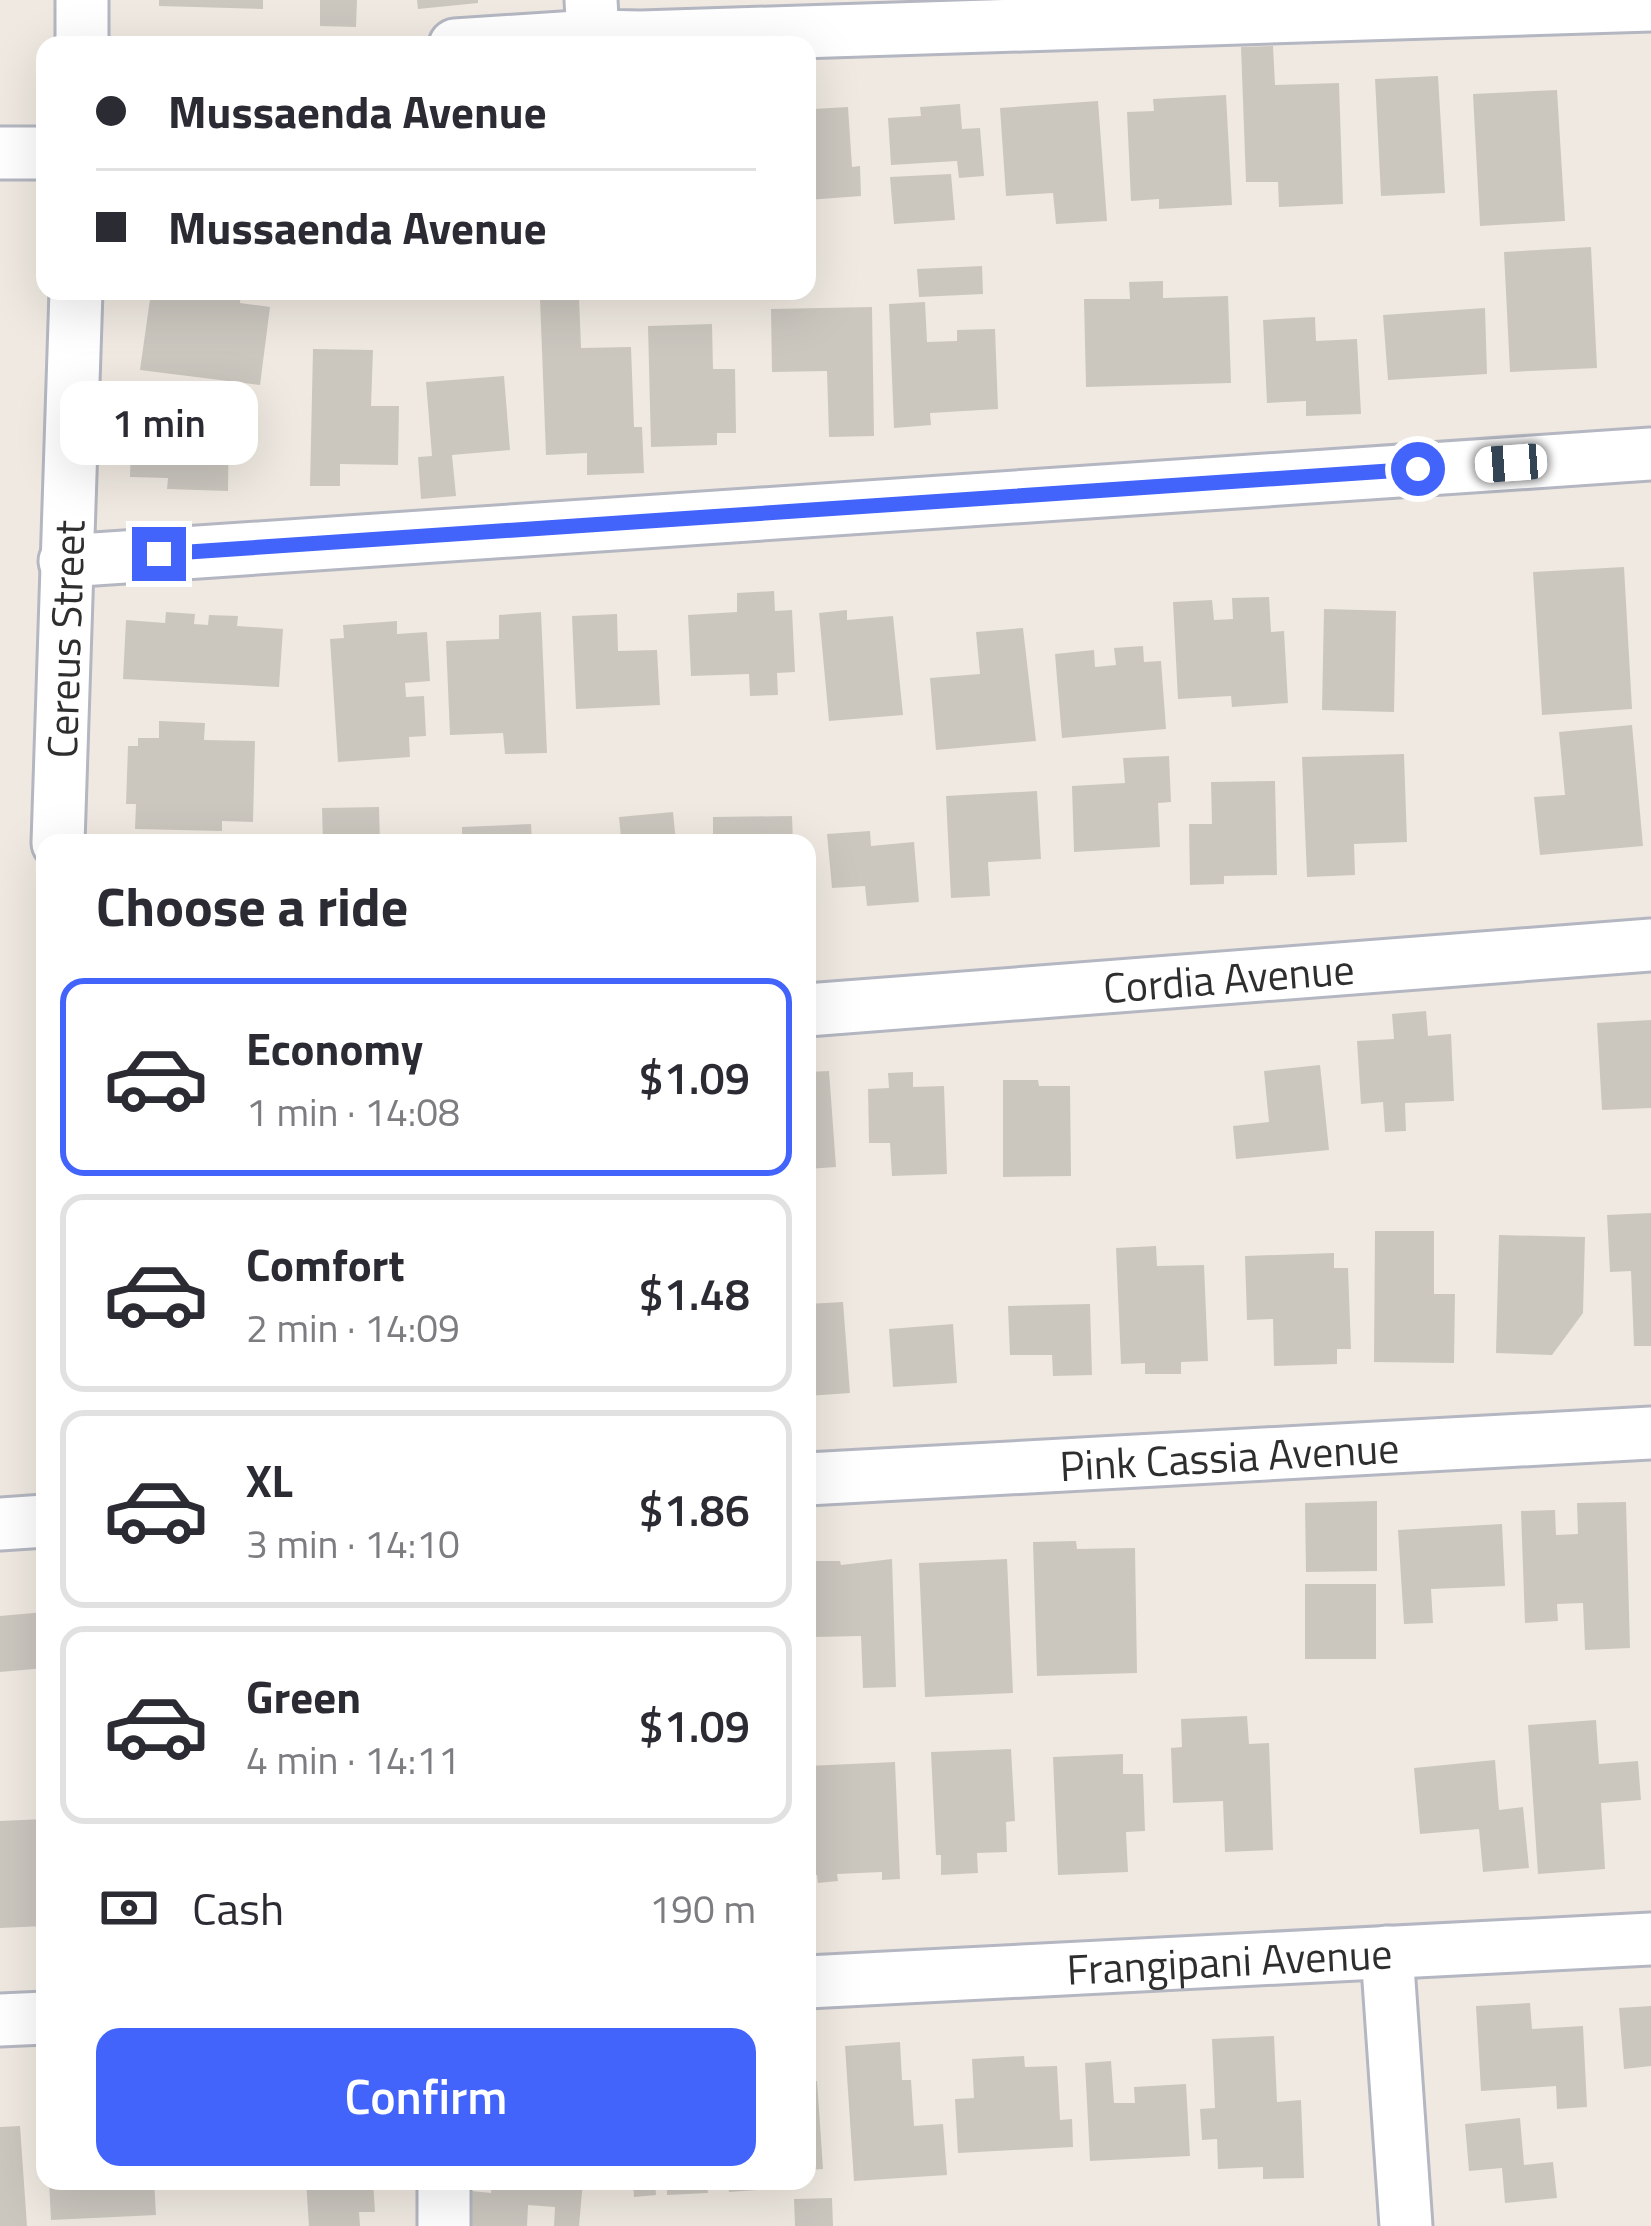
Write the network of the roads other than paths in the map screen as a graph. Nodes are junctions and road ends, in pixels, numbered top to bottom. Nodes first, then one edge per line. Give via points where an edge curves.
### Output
1 (82, 0) edge
2 (1651, 4) edge
3 (592, 18) edge
4 (82, 36) edge
5 (501, 36) edge
6 (0, 153) edge
7 (36, 153) edge
8 (76, 300) edge
9 (1651, 454) edge
10 (65, 561) junction
11 (58, 834) edge
12 (1651, 946) edge
13 (816, 1009) edge
14 (1651, 1433) edge
15 (816, 1479) edge
16 (36, 1521) edge
17 (0, 1523) edge
18 (1651, 1939) edge
19 (1388, 1952) junction
20 (816, 1982) edge
21 (36, 2018) edge
22 (0, 2020) edge
23 (444, 2190) edge
24 (444, 2226) edge
25 (1406, 2226) edge

1 - 4 street
2 - 3 street
3 - 5 street
6 - 7 street
8 - 10 street, Cereus Street
9 - 10 street
10 - 11 street, Cereus Street
12 - 13 street, Cordia Avenue
14 - 15 street, Pink Cassia Avenue
16 - 17 street
18 - 19 street, Frangipani Avenue
19 - 20 street, Frangipani Avenue
19 - 25 street
21 - 22 street
23 - 24 street

